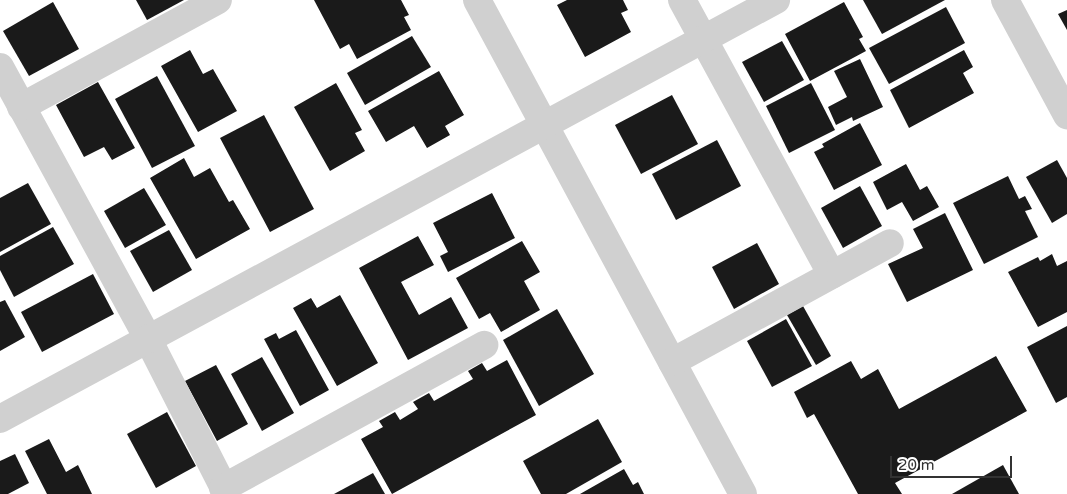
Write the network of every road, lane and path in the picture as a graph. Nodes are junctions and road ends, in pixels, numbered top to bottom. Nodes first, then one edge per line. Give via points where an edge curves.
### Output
1 (218, 0) edge
2 (477, 0) edge
3 (682, 0) edge
4 (776, 0) edge
5 (1005, 0) edge
6 (703, 39) junction
7 (0, 67) edge
8 (21, 107) junction
9 (1067, 115) edge
10 (545, 124) junction
11 (890, 242) dead end
12 (832, 275) junction
13 (148, 339) junction
14 (484, 345) dead end
15 (672, 362) junction
16 (0, 419) edge
17 (225, 491) edge
18 (743, 494) edge

1 - 8 street
2 - 10 street
3 - 6 street
4 - 6 street
5 - 9 street
6 - 10 street
6 - 12 street
7 - 8 street
8 - 13 street
10 - 13 street
10 - 15 street
11 - 12 street
12 - 15 street
13 - 16 street
13 - 17 street
14 - 17 street
15 - 18 street

